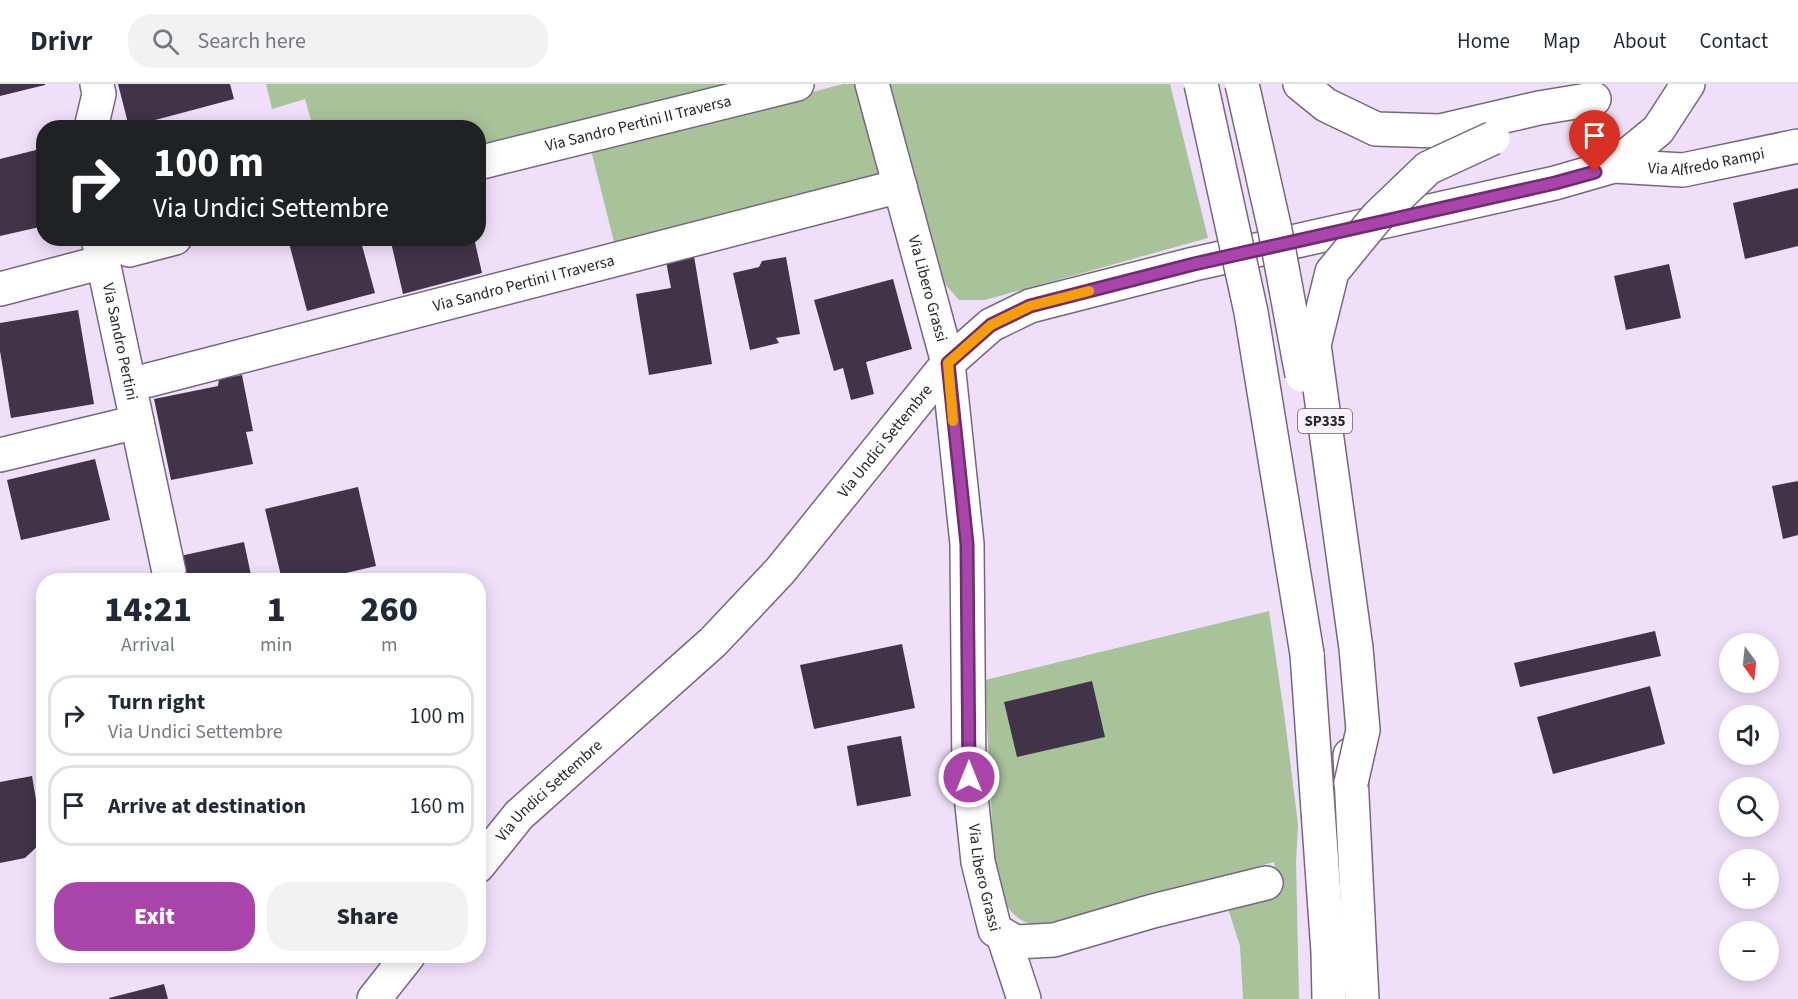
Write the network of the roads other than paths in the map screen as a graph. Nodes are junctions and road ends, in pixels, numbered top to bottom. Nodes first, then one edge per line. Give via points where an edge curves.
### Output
1 (97, 84) edge
2 (797, 84) edge
3 (872, 84) edge
4 (1201, 84) edge
5 (1242, 84) edge
6 (1300, 84) edge
7 (1688, 84) edge
8 (1602, 91) edge
9 (93, 120) edge
10 (1798, 146) edge
11 (486, 161) edge
12 (1614, 166) junction
13 (900, 186) junction
14 (132, 246) edge
15 (110, 250) edge
16 (0, 289) edge
17 (948, 363) junction
18 (149, 380) dead end
19 (137, 422) junction
20 (0, 455) edge
21 (169, 572) dead end
22 (1351, 783) junction
23 (486, 856) edge
24 (1266, 883) dead end
25 (1003, 935) junction
26 (1360, 954) junction
27 (402, 963) edge
28 (374, 999) edge
29 (1024, 999) edge
30 (1329, 999) edge
31 (1362, 999) edge
32 (1386, 999) edge

1 - 9 main road via 99,94
2 - 11 main road, Via Sandro Pertini II Traversa
3 - 13 main road, Via Libero Grassi
4 - 30 main road, bridge via 1251,312 1307,654
5 - 22 main road, SP335, bridge via 1275,230 1313,437 1345,646
6 - 8 main road, SP335 via 1326,105 1376,129 1440,131
7 - 12 main road, Via Undici Settembre via 1658,130
8 - 22 main road, SP335, bridge via 1550,126 1493,138 1428,168 1377,217 1332,272 1314,345 1356,648 1363,729
10 - 12 main road, Via Alfredo Rampi via 1683,171
12 - 17 main road, Via Undici Settembre via 1544,186 1194,264 1030,306 991,325
13 - 17 main road, Via Libero Grassi
13 - 18 main road, Via Sandro Pertini I Traversa
14 - 15 main road
15 - 16 main road, Via Sandro Pertini
15 - 19 main road, Via Sandro Pertini
17 - 23 main road, Via Undici Settembre via 780,572 713,642 519,815
17 - 25 main road, Via Libero Grassi via 967,544 969,777 978,862 995,930
19 - 20 main road, Via Sandro Pertini
19 - 21 main road, Via Sandro Pertini
22 - 26 main road, SP335
24 - 25 main road, Via Libero Grassi via 1054,940 1015,942
25 - 29 main road
26 - 31 main road, SP335
26 - 32 main road
27 - 28 main road

